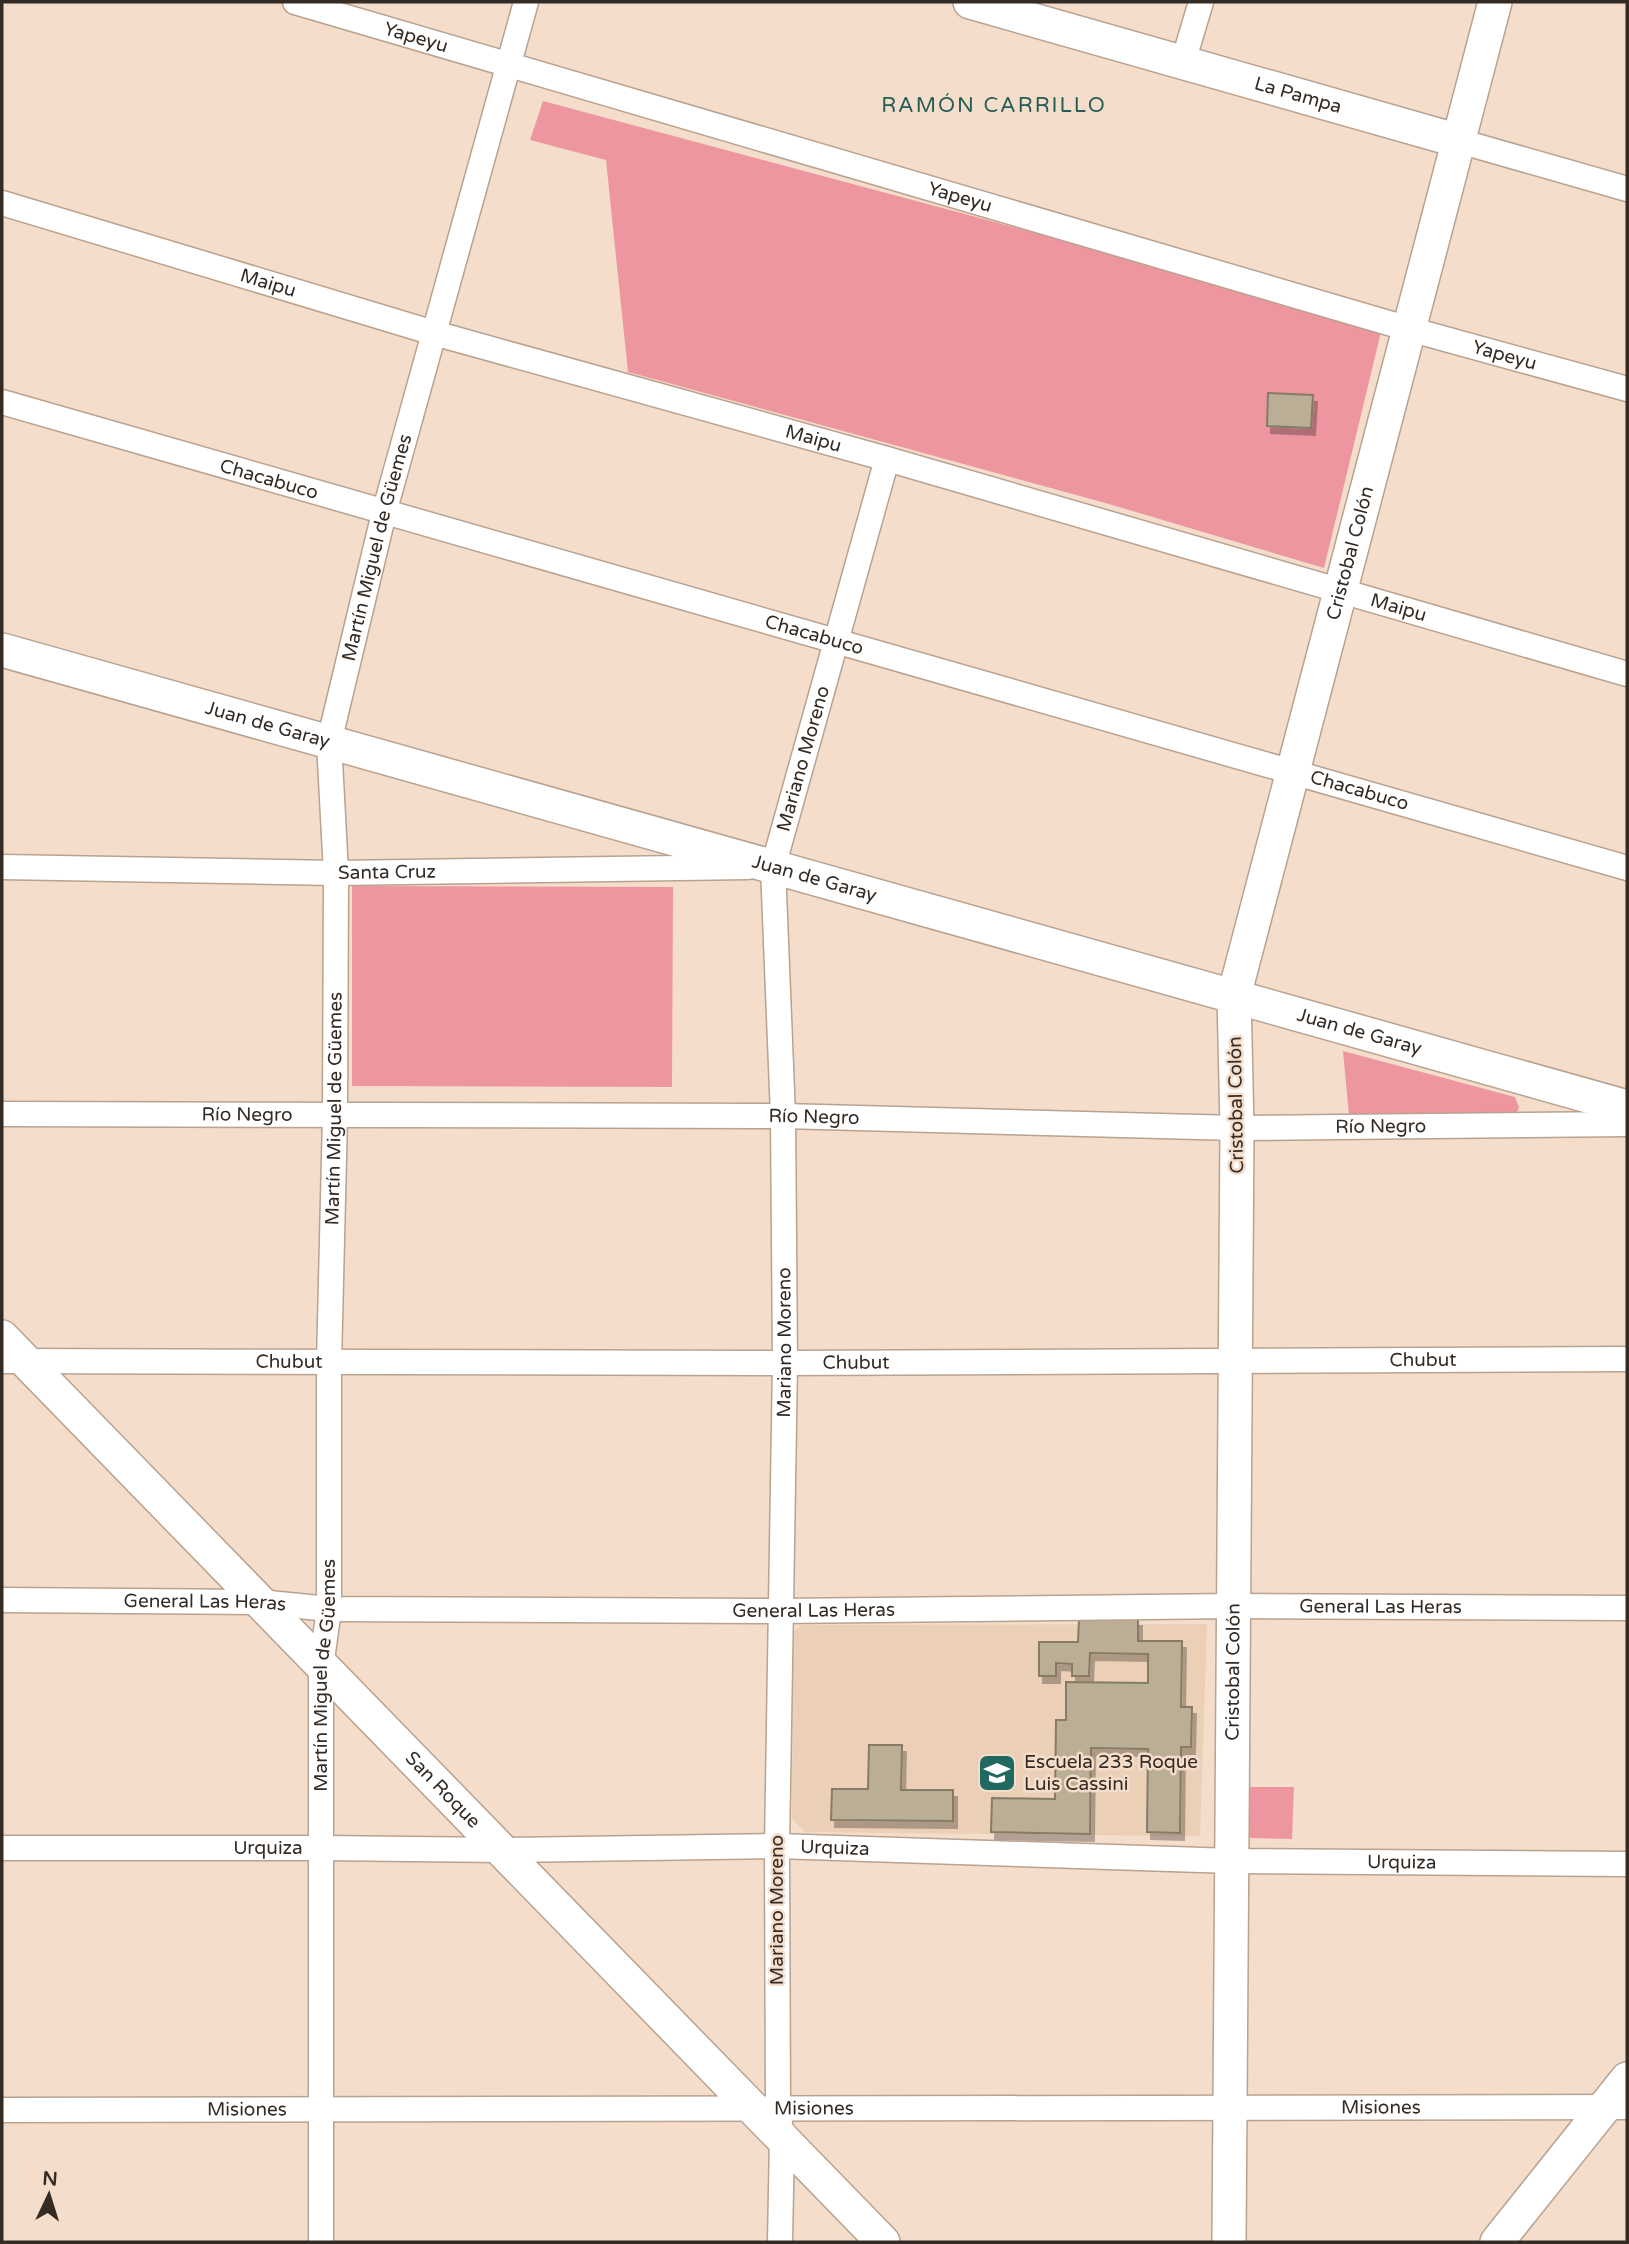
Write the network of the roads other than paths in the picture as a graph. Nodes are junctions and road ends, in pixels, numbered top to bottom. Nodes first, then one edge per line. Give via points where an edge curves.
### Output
1 (295, 2) edge
2 (526, 2) edge
3 (970, 2) edge
4 (1201, 2) edge
5 (1496, 2) edge
6 (1183, 62) junction
7 (509, 64) junction
8 (1459, 141) junction
9 (1627, 189) edge
10 (2, 203) edge
11 (1409, 329) junction
12 (434, 333) junction
13 (1627, 389) edge
14 (2, 402) edge
15 (887, 459) junction
16 (384, 513) junction
17 (1340, 592) junction
18 (836, 640) junction
19 (2, 650) edge
20 (1627, 674) edge
21 (330, 742) junction
22 (1293, 770) junction
23 (2, 867) edge
24 (773, 867) junction
25 (1627, 868) edge
26 (336, 873) junction
27 (1234, 996) junction
28 (1627, 1107) edge
29 (2, 1114) edge
30 (335, 1116) junction
31 (783, 1116) junction
32 (1627, 1124) edge
33 (1237, 1128) junction
34 (2, 1337) edge
35 (1236, 1359) junction
36 (1627, 1359) edge
37 (14, 1361) edge
38 (328, 1363) junction
39 (785, 1363) junction
40 (2, 1600) edge
41 (259, 1602) junction
42 (1234, 1606) junction
43 (1627, 1608) edge
44 (329, 1609) junction
45 (780, 1611) junction
46 (321, 1668) junction
47 (777, 1846) junction
48 (2, 1848) edge
49 (321, 1848) junction
50 (502, 1850) junction
51 (1232, 1861) junction
52 (1627, 1864) edge
53 (1627, 2078) edge
54 (1616, 2107) edge
55 (1231, 2108) junction
56 (321, 2109) junction
57 (2, 2110) edge
58 (771, 2118) junction
59 (321, 2242) edge
60 (780, 2242) edge
61 (883, 2242) edge
62 (1229, 2242) edge
63 (1497, 2242) edge

1 - 7 street, Yapeyu
2 - 7 street, Martín Miguel de Güemes
3 - 6 street, La Pampa
4 - 6 street
5 - 8 street, Cristobal Colón
6 - 8 street, La Pampa
7 - 11 street, Yapeyu
7 - 12 street, Martín Miguel de Güemes
8 - 9 street, La Pampa
8 - 11 street, Cristobal Colón
10 - 12 street, Maipu
11 - 13 street, Yapeyu
11 - 17 street, Cristobal Colón
12 - 15 street, Maipu
12 - 16 street, Martín Miguel de Güemes
14 - 16 street, Chacabuco
15 - 17 street, Maipu
15 - 18 street, Mariano Moreno
16 - 18 street, Chacabuco
16 - 21 street, Martín Miguel de Güemes
17 - 20 street, Maipu
17 - 22 street, Cristobal Colón
18 - 22 street, Chacabuco
18 - 24 street, Mariano Moreno
19 - 21 street, Juan de Garay
21 - 24 street, Juan de Garay
21 - 26 street, Martín Miguel de Güemes
22 - 25 street, Chacabuco
22 - 27 street, Cristobal Colón
23 - 26 street, Santa Cruz
24 - 26 street, Santa Cruz
24 - 27 street, Juan de Garay
24 - 31 street, Mariano Moreno
26 - 30 street, Martín Miguel de Güemes
27 - 28 street, Juan de Garay
27 - 33 street, Cristobal Colón
29 - 30 street, Río Negro
30 - 31 street, Río Negro
30 - 38 street, Martín Miguel de Güemes
31 - 33 street, Río Negro
31 - 39 street, Mariano Moreno
32 - 33 street, Río Negro
33 - 35 street, Cristobal Colón
34 - 37 street, San Roque
35 - 36 street, Chubut
35 - 39 street, Chubut
35 - 42 street, Cristobal Colón
37 - 38 street, Chubut
37 - 41 street, San Roque
38 - 39 street, Chubut
38 - 44 street, Martín Miguel de Güemes
39 - 45 street, Mariano Moreno
40 - 41 street, General Las Heras
41 - 44 street, General Las Heras
41 - 46 street, San Roque
42 - 43 street, General Las Heras
42 - 45 street, General Las Heras
42 - 51 street, Cristobal Colón
44 - 45 street, General Las Heras
44 - 46 street, Martín Miguel de Güemes
45 - 47 street, Mariano Moreno
46 - 49 street, Martín Miguel de Güemes
46 - 50 street, San Roque
47 - 50 street, Urquiza
47 - 51 street, Urquiza
47 - 58 street, Mariano Moreno
48 - 49 street, Urquiza
49 - 50 street, Urquiza
49 - 56 street, Martín Miguel de Güemes
50 - 58 street, San Roque
51 - 52 street, Urquiza
51 - 55 street, Cristobal Colón
53 - 54 street
54 - 55 street, Misiones
54 - 63 street
55 - 58 street, Misiones
55 - 62 street, Cristobal Colón
56 - 57 street, Misiones
56 - 58 street, Misiones
56 - 59 street, Martín Miguel de Güemes
58 - 60 street, Mariano Moreno
58 - 61 street, San Roque

